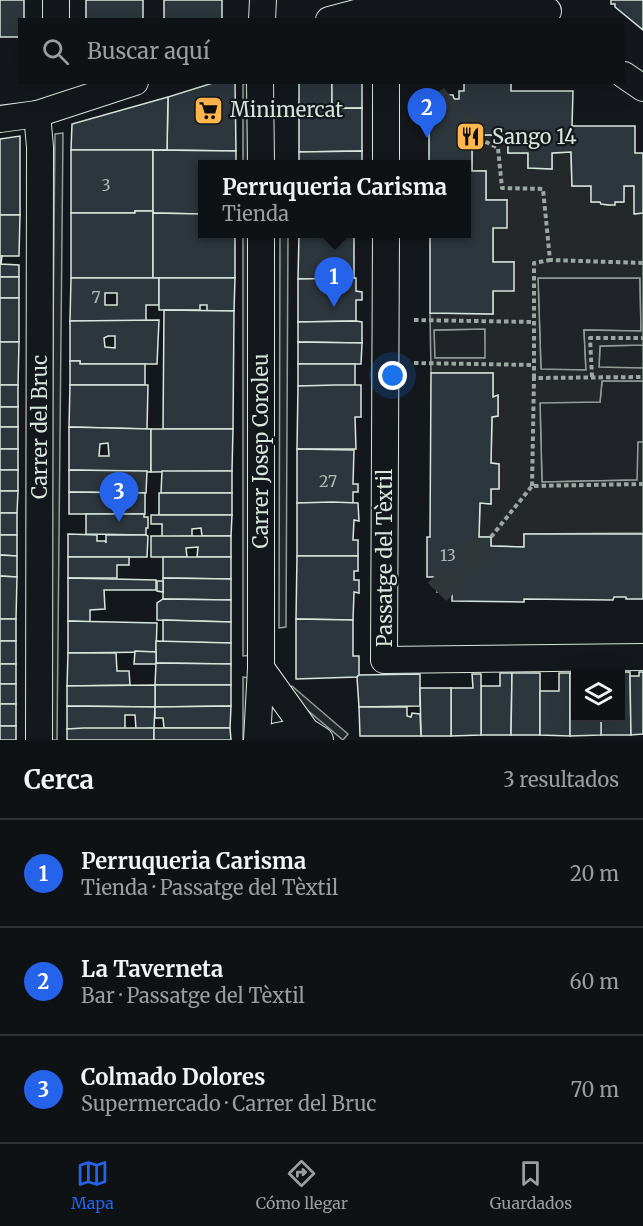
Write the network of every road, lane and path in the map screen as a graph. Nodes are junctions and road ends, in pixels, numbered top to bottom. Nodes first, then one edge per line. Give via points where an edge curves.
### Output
1 (56, 0) edge
2 (263, 0) edge
3 (550, 10) edge
4 (386, 12) edge
5 (56, 18) edge
6 (262, 18) edge
7 (343, 18) edge
8 (625, 76) edge
9 (129, 84) edge
10 (260, 84) edge
11 (386, 84) edge
12 (643, 88) edge
13 (37, 114) junction
14 (0, 119) edge
15 (472, 135) tunnel mouth
16 (261, 160) edge
17 (386, 160) edge
18 (261, 238) edge
19 (386, 238) edge
20 (550, 260) junction
21 (643, 263) edge
22 (414, 320) dead end
23 (534, 322) junction
24 (643, 338) edge
25 (414, 363) dead end
26 (534, 365) junction
27 (592, 377) junction
28 (643, 377) edge
29 (534, 378) junction
30 (643, 484) edge
31 (532, 486) junction
32 (491, 537) tunnel mouth
33 (643, 657) edge
34 (261, 668) junction
35 (313, 735) edge
36 (39, 740) edge
37 (257, 740) edge
38 (272, 740) edge

1 - 5 street
2 - 6 street
3 - 4 street
4 - 7 street
8 - 12 street
9 - 13 street
10 - 16 street
11 - 17 street
13 - 14 street
13 - 36 street, Carrer del Bruc
15 - 20 path via 498,148 502,188 543,189
18 - 34 street, Carrer Josep Coroleu
19 - 33 street, Passatge del Tèxtil via 384,660
20 - 21 path
20 - 23 path via 534,263
22 - 23 path
23 - 26 path
24 - 27 path via 590,338
25 - 26 path
26 - 29 path
27 - 28 path
27 - 29 path
29 - 31 path
30 - 31 path
31 - 32 path
34 - 35 street
34 - 37 street, Carrer Josep Coroleu
35 - 38 street via 277,736

